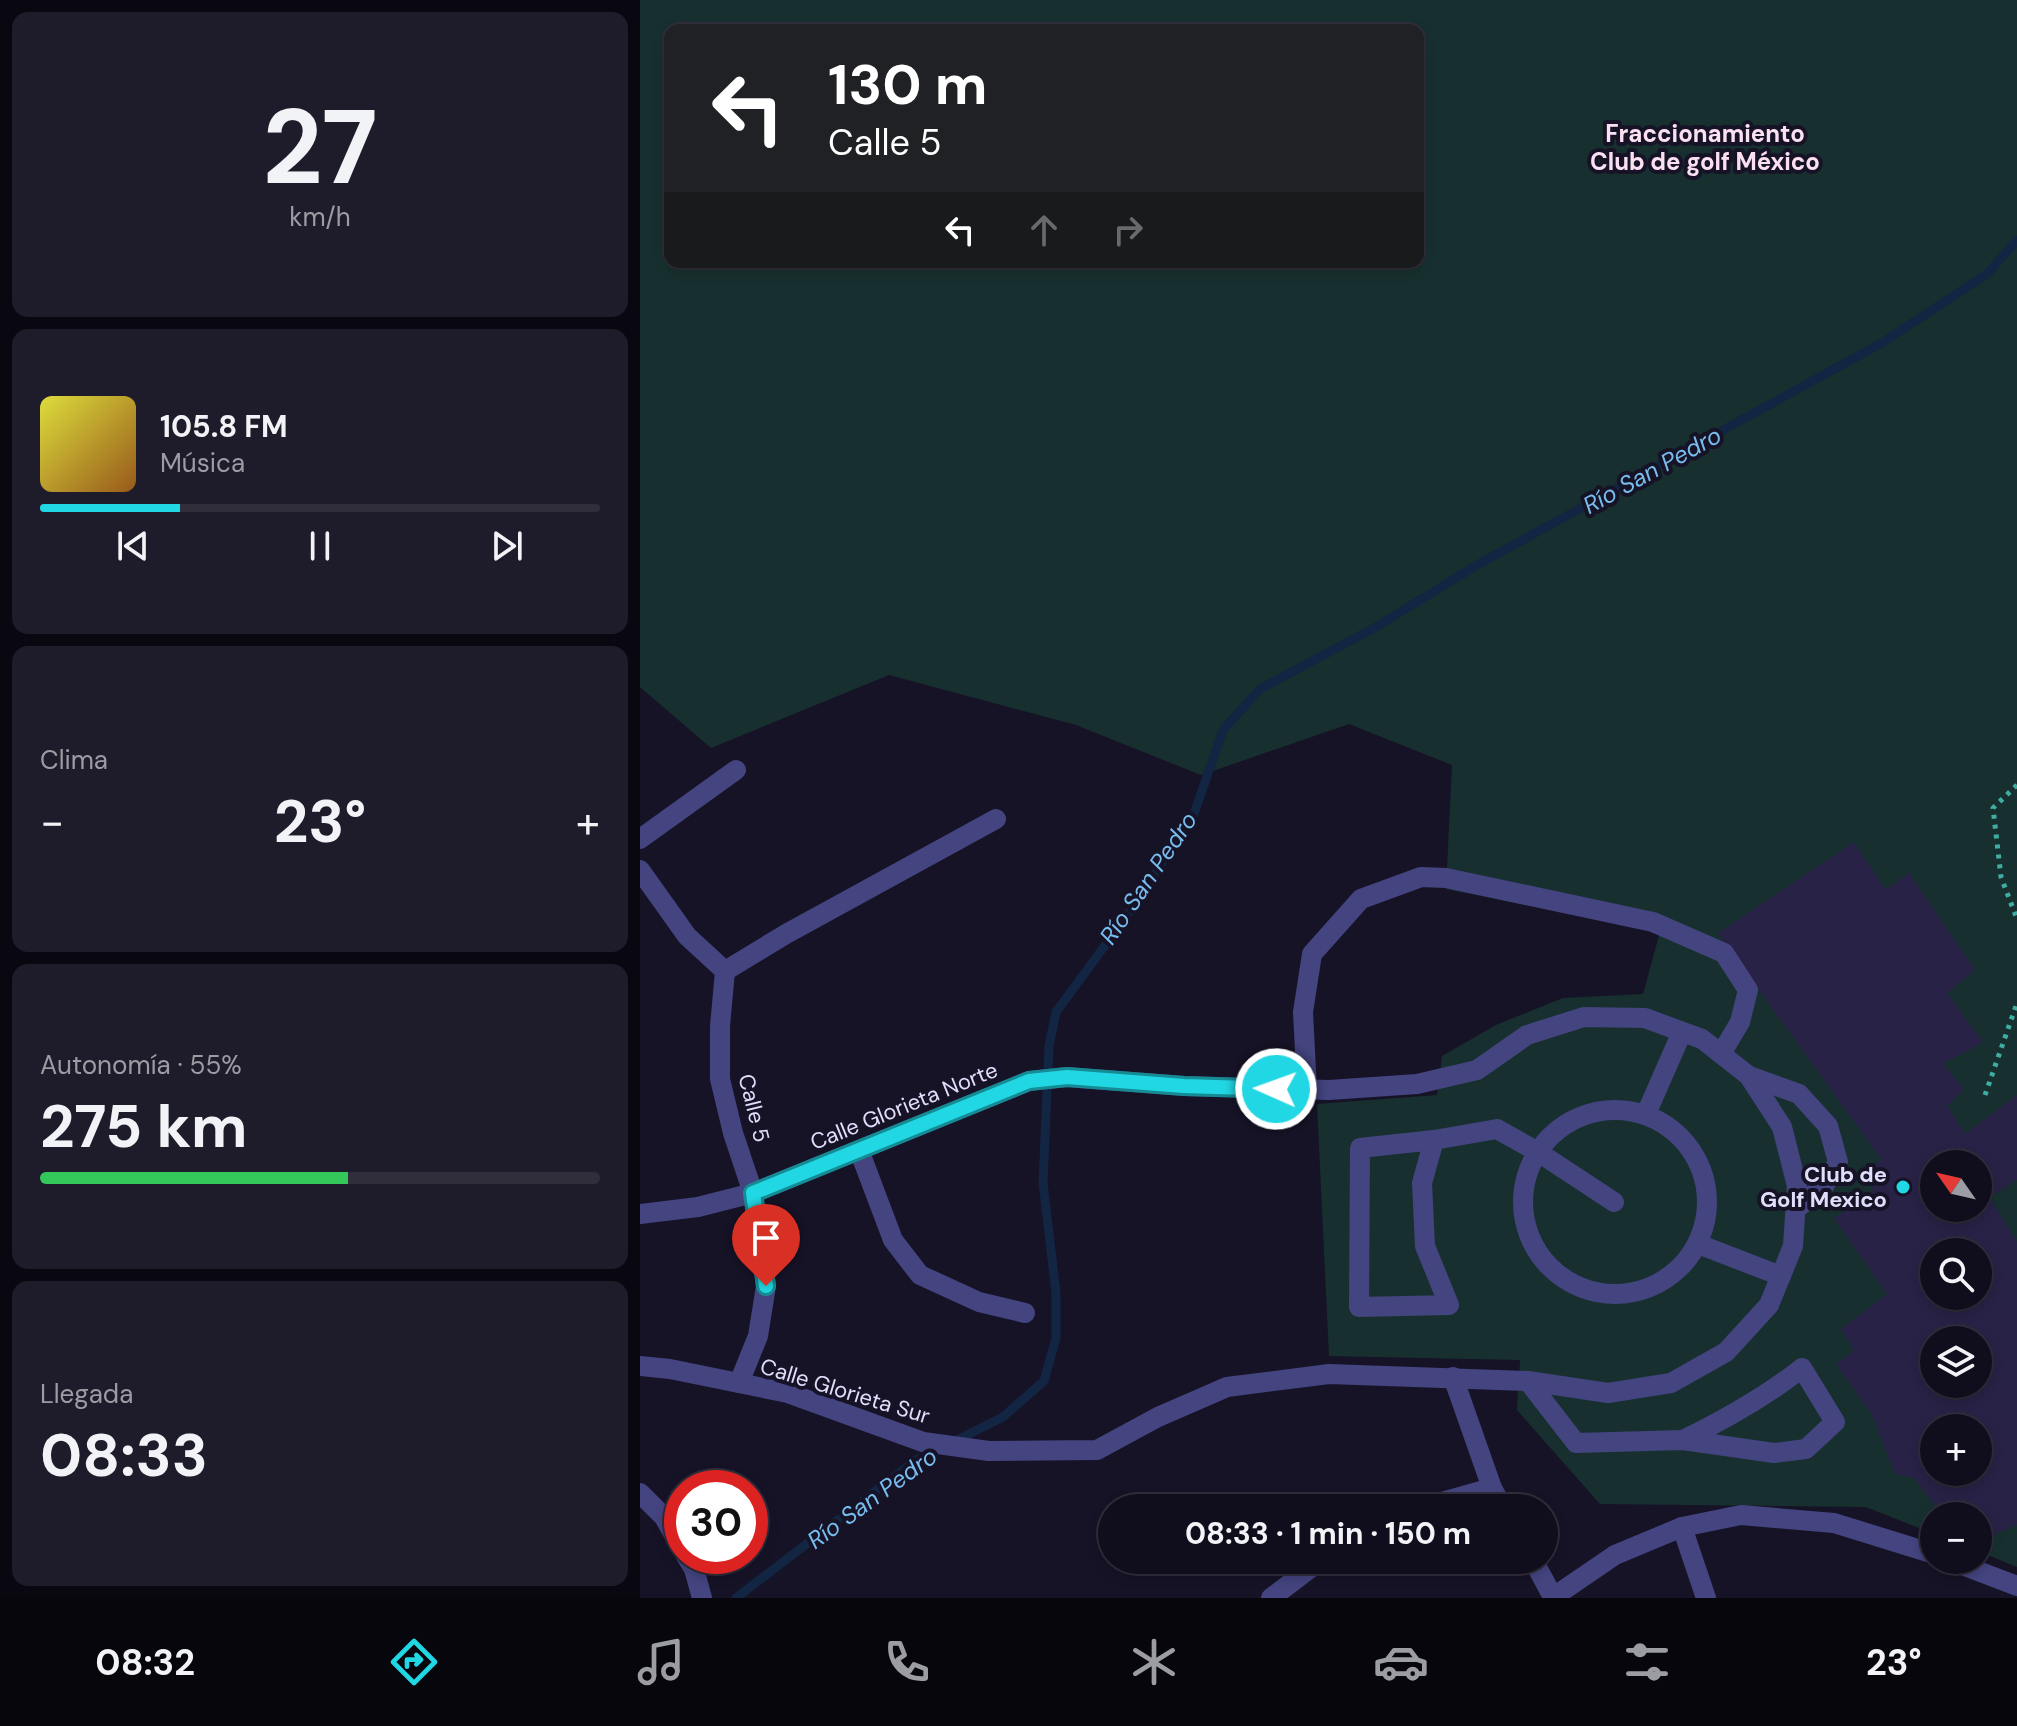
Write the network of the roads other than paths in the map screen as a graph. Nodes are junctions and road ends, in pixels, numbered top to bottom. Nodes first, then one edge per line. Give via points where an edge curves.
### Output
1 (736, 770) dead end
2 (996, 819) dead end
3 (640, 839) edge
4 (640, 870) edge
5 (725, 971) junction
6 (1682, 1032) junction
7 (1721, 1054) junction
8 (1749, 1076) junction
9 (1307, 1090) junction
10 (1646, 1114) junction
11 (1434, 1140) junction
12 (859, 1150) junction
13 (1538, 1152) junction
14 (753, 1193) junction
15 (1614, 1202) dead end
16 (1796, 1209) junction
17 (640, 1214) edge
18 (1698, 1244) junction
19 (1781, 1276) junction
20 (1025, 1313) dead end
21 (640, 1366) edge
22 (1453, 1377) junction
23 (1528, 1381) junction
24 (739, 1383) junction
25 (1683, 1440) junction
26 (1492, 1488) junction
27 (640, 1493) edge
28 (1471, 1494) edge
29 (1495, 1494) edge
30 (664, 1517) edge
31 (1682, 1527) junction
32 (1920, 1550) edge
33 (694, 1574) edge
34 (1303, 1574) edge
35 (1540, 1574) edge
36 (1986, 1574) edge
37 (2017, 1586) edge
38 (702, 1598) edge
39 (1271, 1598) edge
40 (1553, 1598) edge
41 (1706, 1598) edge

1 - 3 street
2 - 5 street
4 - 5 street via 687,936
5 - 14 street, Calle 5 via 720,1079
6 - 7 street
6 - 9 street, Calle Glorieta Norte via 1645,1018 1584,1017 1527,1035 1477,1070 1417,1084
6 - 10 street
7 - 8 street
7 - 9 street via 1740,1022 1748,990 1724,953 1653,922 1421,877 1361,899 1312,954 1303,1012
8 - 16 street, Calle Glorieta Sur via 1782,1127 1797,1186
8 - 16 street via 1799,1094 1828,1126 1838,1162 1824,1186
9 - 12 street, Calle Glorieta Norte via 1067,1077 1029,1081
10 - 13 street via 1622,1109 1574,1119
10 - 18 street via 1674,1130 1694,1153 1706,1182 1707,1214
11 - 11 street via 1422,1183 1425,1246 1449,1305 1359,1307 1360,1148
11 - 13 street via 1497,1129
12 - 14 street, Calle Glorieta Norte
12 - 20 street via 893,1240 920,1275 979,1302
13 - 15 street
13 - 18 street via 1525,1179 1523,1209 1530,1239 1546,1264 1569,1283 1597,1293 1627,1294 1656,1285 1680,1268
14 - 17 street, Calle Glorieta Norte
14 - 24 street, Calle 5 via 766,1286 758,1336
16 - 19 street, Calle Glorieta Sur via 1793,1246
18 - 19 street
19 - 23 street, Calle Glorieta Sur via 1769,1305 1726,1352 1671,1383 1608,1393
21 - 24 street, Calle Glorieta Sur
22 - 23 street, Calle Glorieta Sur
22 - 24 street, Calle Glorieta Sur via 1329,1374 1227,1387 1097,1450 989,1451 923,1442 788,1393
22 - 26 street
23 - 25 street via 1576,1443
25 - 25 street via 1736,1414 1802,1368 1835,1422 1806,1449 1774,1453
26 - 28 street
26 - 29 street
27 - 30 street
31 - 32 street via 1741,1515 1834,1523
31 - 40 street via 1615,1555
31 - 41 street
33 - 38 street
34 - 39 street
35 - 40 street
36 - 37 street

